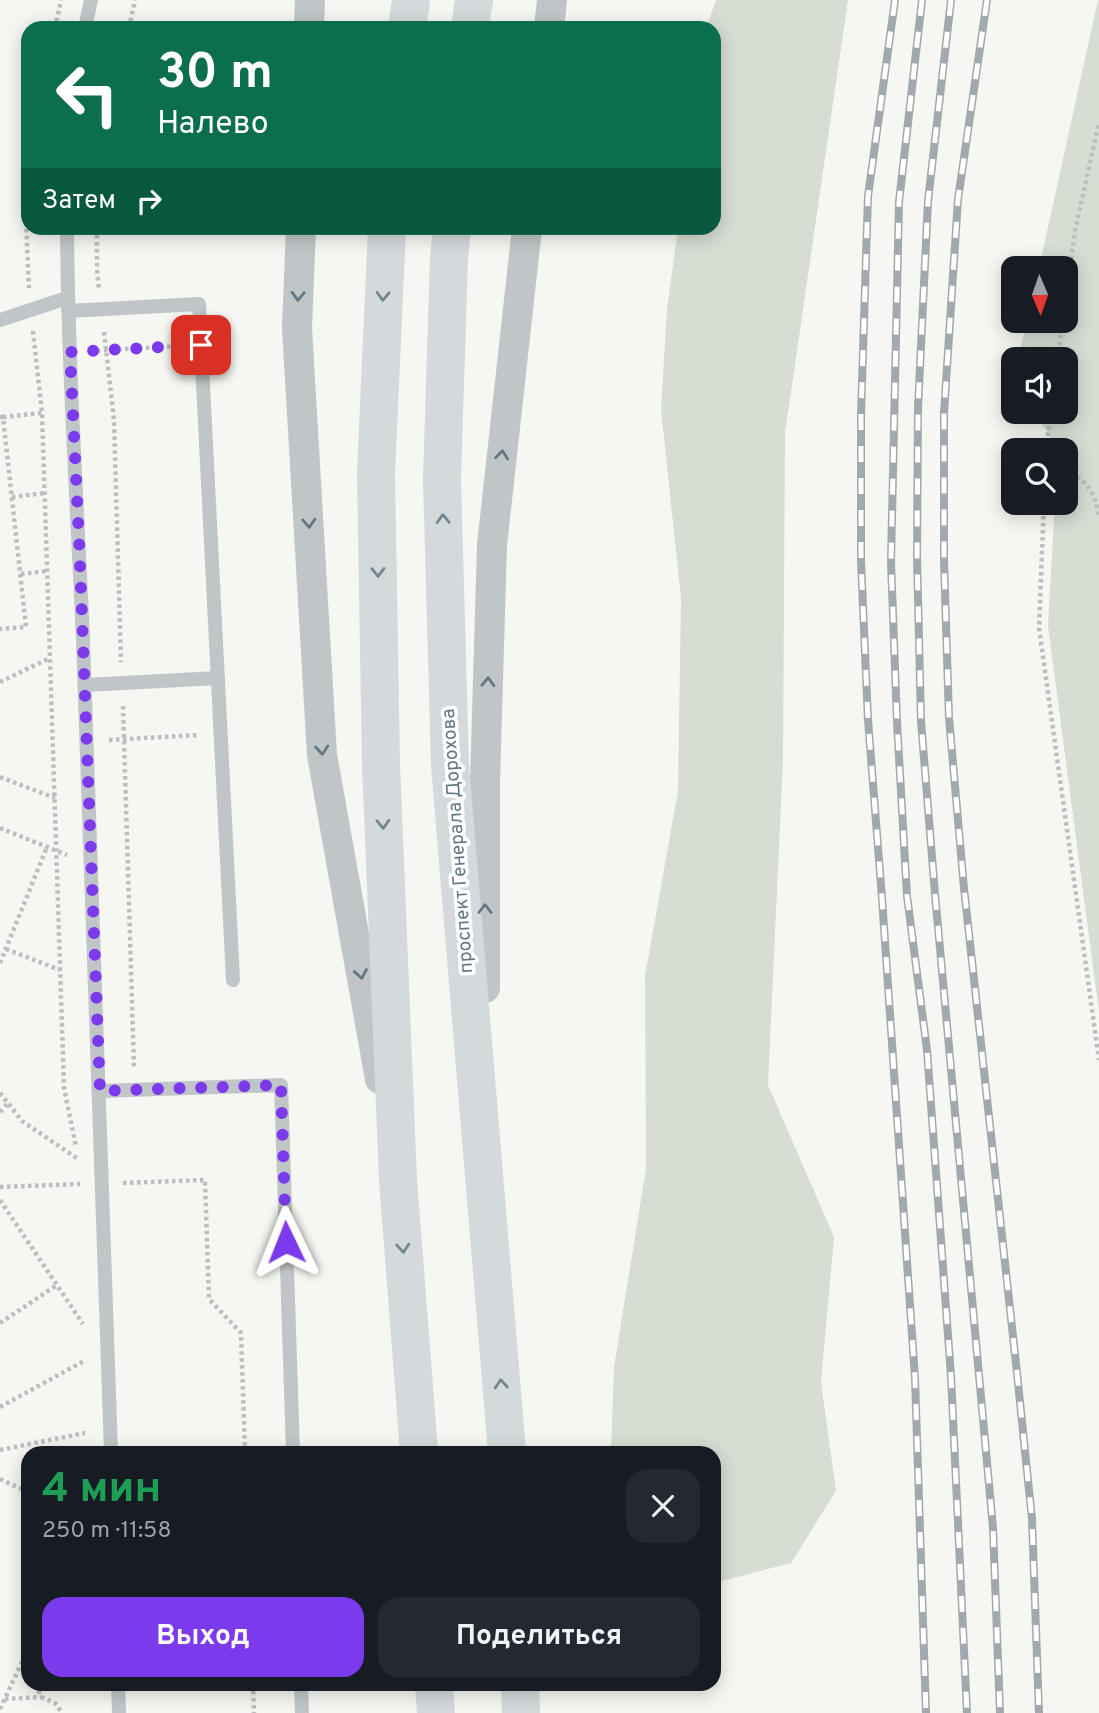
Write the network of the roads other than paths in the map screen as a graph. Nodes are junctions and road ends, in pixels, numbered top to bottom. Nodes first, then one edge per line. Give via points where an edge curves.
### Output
1 (91, 0) edge
2 (310, 0) edge
3 (411, 0) edge
4 (474, 0) edge
5 (552, 0) edge
6 (86, 21) edge
7 (309, 21) edge
8 (408, 21) edge
9 (471, 21) edge
10 (550, 21) edge
11 (67, 235) edge
12 (301, 235) edge
13 (387, 235) edge
14 (451, 235) edge
15 (526, 235) edge
16 (68, 304) junction
17 (0, 320) edge
18 (218, 678) junction
19 (85, 685) junction
20 (233, 980) dead end
21 (100, 1091) junction
22 (484, 1174) junction
23 (398, 1180) junction
24 (111, 1446) edge
25 (293, 1446) edge
26 (419, 1446) edge
27 (507, 1446) edge
28 (118, 1691) edge
29 (301, 1691) edge
30 (434, 1691) edge
31 (520, 1691) edge
32 (119, 1713) edge
33 (302, 1713) edge
34 (436, 1713) edge
35 (521, 1713) edge

1 - 6 lane
2 - 7 street
3 - 8 main road
4 - 9 main road
5 - 10 street
11 - 16 lane
12 -> 23 street via 297,328 322,755
13 -> 23 main road via 376,473 381,765
22 -> 14 main road, проспект Генерала Дорохова via 450,751 442,480
22 -> 15 street via 485,782 492,545
16 - 17 lane via 31,309
16 - 18 lane via 199,304
16 - 19 lane
18 - 19 lane
18 - 20 lane
19 - 21 lane
21 - 24 lane
21 - 25 lane via 281,1085
27 -> 22 main road, проспект Генерала Дорохова
23 -> 26 main road
28 - 32 lane
29 - 33 lane
30 - 34 main road
31 - 35 main road

